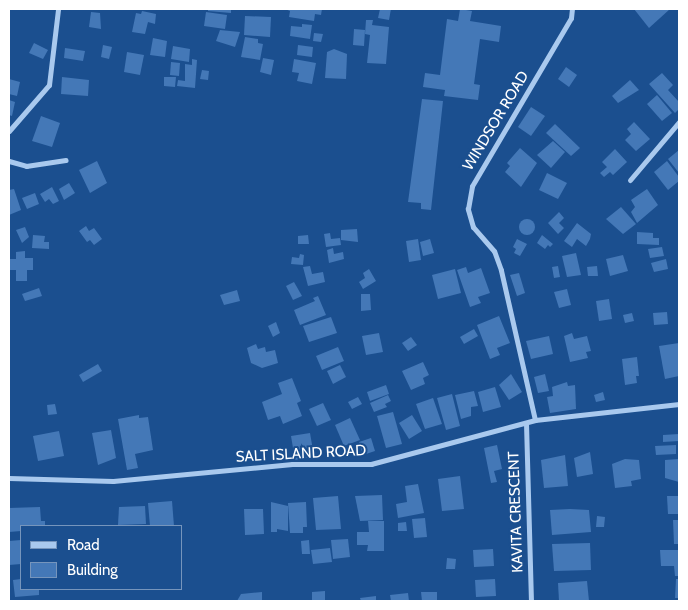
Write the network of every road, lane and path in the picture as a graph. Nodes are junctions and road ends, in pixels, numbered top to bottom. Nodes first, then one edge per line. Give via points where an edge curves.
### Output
1 (58, 9) edge
2 (572, 9) edge
3 (679, 122) edge
4 (9, 131) edge
5 (66, 160) dead end
6 (9, 161) edge
7 (630, 180) dead end
8 (679, 404) edge
9 (535, 420) junction
10 (526, 423) junction
11 (9, 478) edge
12 (531, 601) edge

1 - 4 street via 49,85
2 - 9 street, WINDSOR ROAD via 571,18 472,186 468,208 473,227 494,251 501,270
3 - 7 street
5 - 6 street via 26,166
8 - 9 street, SALT ISLAND ROAD
9 - 10 street, SALT ISLAND ROAD
10 - 11 street, SALT ISLAND ROAD via 370,464 292,464 113,481
10 - 12 street, KAVITA CRESCENT

